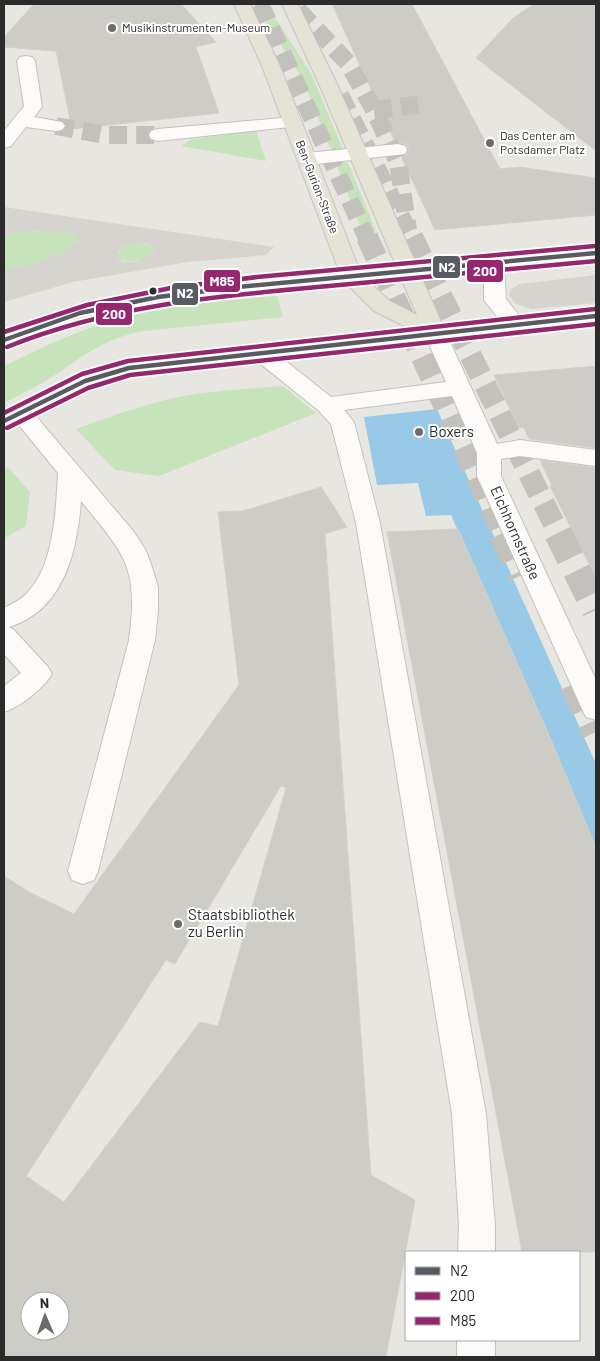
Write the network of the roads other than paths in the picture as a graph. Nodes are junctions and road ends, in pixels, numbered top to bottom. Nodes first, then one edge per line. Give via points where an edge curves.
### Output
1 (242, 4) edge
2 (290, 4) edge
3 (26, 60) dead end
4 (22, 120) junction
5 (293, 122) junction
6 (56, 126) tunnel mouth
7 (158, 135) tunnel mouth
8 (4, 142) edge
9 (398, 150) dead end
10 (357, 154) junction
11 (307, 159) junction
12 (596, 253) edge
13 (494, 263) junction
14 (407, 271) junction
15 (351, 276) junction
16 (596, 316) edge
17 (515, 324) junction
18 (435, 333) junction
19 (4, 339) edge
20 (260, 352) junction
21 (458, 388) junction
22 (326, 404) junction
23 (12, 417) edge
24 (489, 453) junction
25 (596, 458) edge
26 (70, 472) junction
27 (4, 619) edge
28 (4, 636) edge
29 (4, 701) edge
30 (596, 709) edge
31 (83, 870) dead end
32 (477, 1251) edge
33 (476, 1341) edge
34 (476, 1357) edge

1 - 5 main road, Ben-Gurion-Straße
2 - 10 main road
3 - 4 street via 33,107
4 - 6 street
4 - 8 street
5 - 7 street
5 - 11 main road, Ben-Gurion-Straße
9 - 10 street
10 - 11 street
10 - 14 main road
11 - 15 main road, Ben-Gurion-Straße
12 - 13 main road
13 - 14 main road
13 - 17 street via 495,300
14 - 15 main road
14 - 18 main road, Eichhornstraße
15 - 18 main road, Ben-Gurion-Straße via 382,306
15 - 19 main road via 134,300 60,318
16 - 17 main road
17 - 18 main road
18 - 20 main road
18 - 21 street, Eichhornstraße
20 - 22 street
20 - 23 main road via 153,364 107,373
21 - 22 street
21 - 24 street, Eichhornstraße
22 - 32 street via 342,422 368,523 469,1114
23 - 26 street
24 - 25 street via 520,448
24 - 30 street, Eichhornstraße via 489,476
26 - 27 street via 66,535 51,577 39,598
26 - 31 street via 125,538 137,557 146,590 142,640
28 - 29 street via 38,674
33 - 34 street

